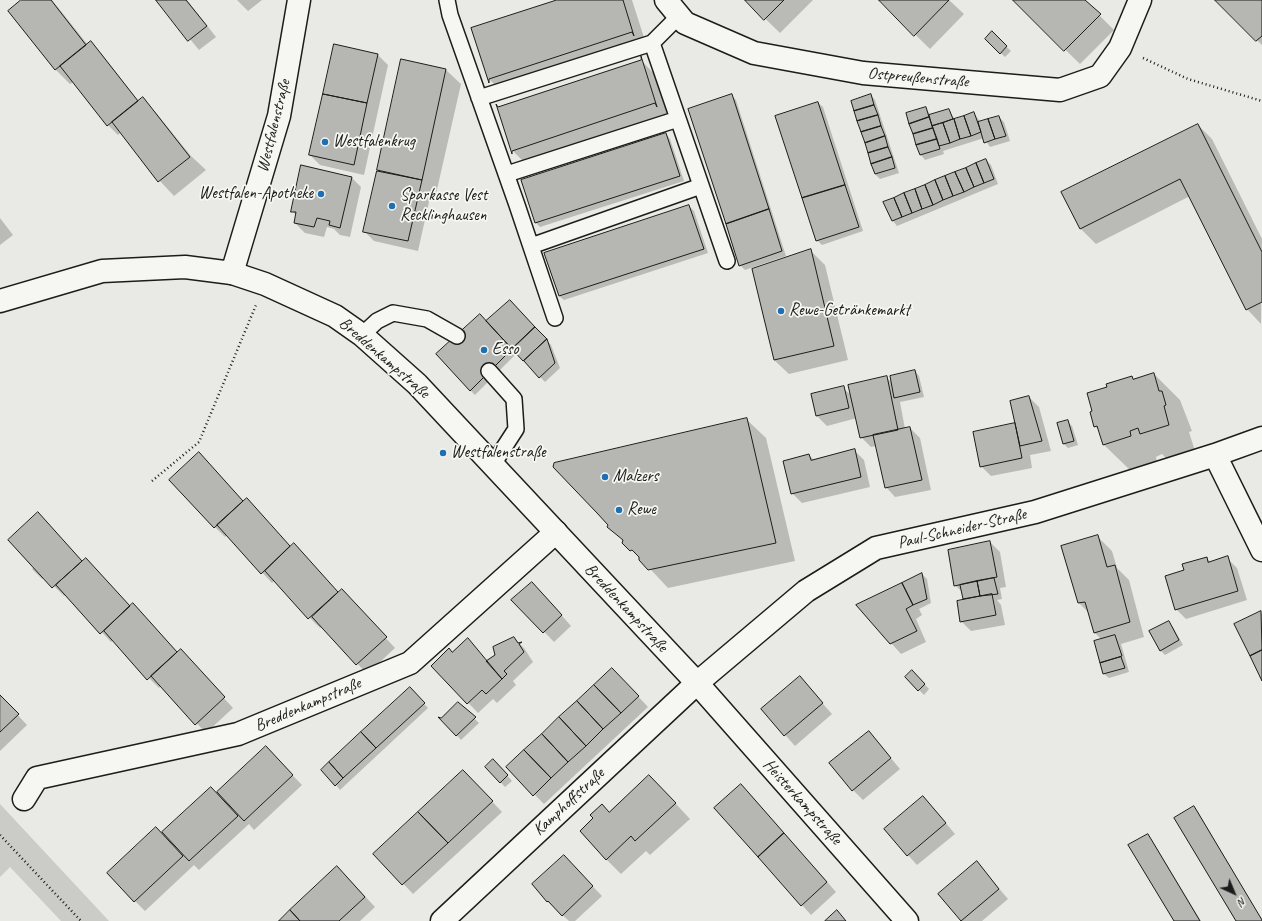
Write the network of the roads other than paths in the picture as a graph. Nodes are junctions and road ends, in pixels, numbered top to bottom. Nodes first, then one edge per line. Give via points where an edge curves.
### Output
1 (300, 0) edge
2 (448, 0) edge
3 (1140, 0) edge
4 (672, 8) edge
5 (652, 43) junction
6 (479, 98) junction
7 (678, 119) junction
8 (507, 174) junction
9 (701, 186) junction
10 (531, 246) junction
11 (727, 261) dead end
12 (232, 273) junction
13 (0, 301) edge
14 (555, 318) dead end
15 (362, 335) junction
16 (457, 336) dead end
17 (490, 371) dead end
18 (1262, 438) edge
19 (1216, 455) junction
20 (492, 466) junction
21 (556, 532) junction
22 (1262, 550) edge
23 (697, 683) junction
24 (24, 799) dead end
25 (442, 921) edge
26 (907, 921) edge

1 - 12 street, Westfalenstraße via 279,116
2 - 6 lane via 450,15
3 - 4 street, Ostpreußenstraße via 1120,48 1100,76 1060,90 863,73 754,53 685,23
4 - 5 lane
5 - 6 lane
5 - 7 lane
6 - 8 lane
7 - 8 lane
7 - 9 lane
8 - 10 lane
9 - 10 lane
9 - 11 lane
10 - 14 lane
12 - 13 street, Breddenkampstraße via 185,268 102,271
12 - 15 street, Breddenkampstraße via 265,284 335,316
15 - 16 lane via 377,321 393,313 427,319
15 - 20 street, Breddenkampstraße via 417,384
17 - 20 lane via 514,399 516,429
18 - 19 street, Paul-Schneider-Straße
19 - 22 street
19 - 23 street, Paul-Schneider-Straße via 1035,512 876,548 806,590
20 - 21 street, Breddenkampstraße
21 - 23 street, Breddenkampstraße
21 - 24 street, Breddenkampstraße via 410,663 238,734 38,778
23 - 25 street, Kamphoffstraße
23 - 26 street, Heisterkampstraße

